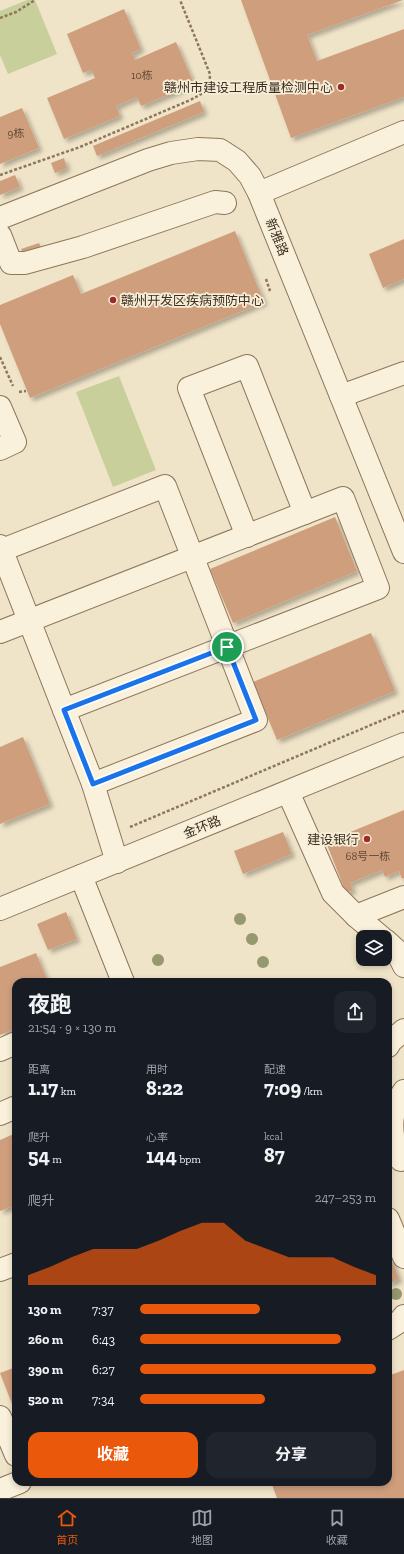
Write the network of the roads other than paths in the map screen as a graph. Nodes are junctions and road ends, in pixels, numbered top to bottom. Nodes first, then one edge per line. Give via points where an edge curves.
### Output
1 (404, 132) edge
2 (258, 193) junction
3 (225, 203) dead end
4 (0, 218) edge
5 (0, 235) edge
6 (6, 267) edge
7 (404, 373) edge
8 (340, 396) junction
9 (0, 407) edge
10 (0, 449) edge
11 (305, 513) junction
12 (247, 536) junction
13 (1, 548) edge
14 (404, 552) edge
15 (192, 557) junction
16 (29, 621) junction
17 (0, 632) edge
18 (227, 647) junction
19 (64, 710) junction
20 (404, 744) edge
21 (93, 784) junction
22 (288, 792) junction
23 (118, 862) junction
24 (81, 876) junction
25 (404, 897) edge
26 (0, 909) edge
27 (356, 916) junction
28 (373, 930) edge
29 (392, 946) edge
30 (404, 966) edge
31 (122, 978) edge
32 (404, 1030) edge
33 (392, 1040) edge
34 (12, 1045) edge
35 (0, 1050) edge
36 (404, 1091) edge
37 (12, 1109) edge
38 (0, 1114) edge
39 (403, 1162) edge
40 (392, 1228) edge
41 (404, 1257) edge
42 (12, 1266) edge
43 (0, 1270) edge
44 (404, 1316) edge
45 (392, 1326) edge
46 (0, 1418) edge
47 (12, 1446) edge
48 (12, 1485) edge
49 (0, 1490) edge

1 - 2 street
2 - 4 street, 新雅路 via 250,176 237,161 220,150 198,149 171,152 148,160
2 - 8 street, 新雅路
3 - 6 street via 215,202 83,247
5 - 6 street
7 - 8 street
8 - 14 street, 新雅路
9 - 10 street via 15,442
11 - 12 street
11 - 12 street via 247,366 190,388
11 - 18 street via 343,498 378,588
12 - 15 street
13 - 15 street via 165,486
13 - 16 street
15 - 16 street
15 - 18 street
16 - 17 street
16 - 19 street
18 - 19 street
18 - 21 street via 256,720
19 - 21 street
20 - 22 street, 金环路
21 - 23 street
22 - 23 street, 金环路
22 - 27 street via 333,894
23 - 24 street, 金环路
24 - 26 street, 金环路
24 - 31 street
25 - 27 street
27 - 28 street
29 - 30 street
32 - 33 street
34 - 35 street
36 - 39 street via 392,1122 395,1148
37 - 38 street
40 - 41 street
42 - 43 street
44 - 45 street
46 - 47 street
48 - 49 street

